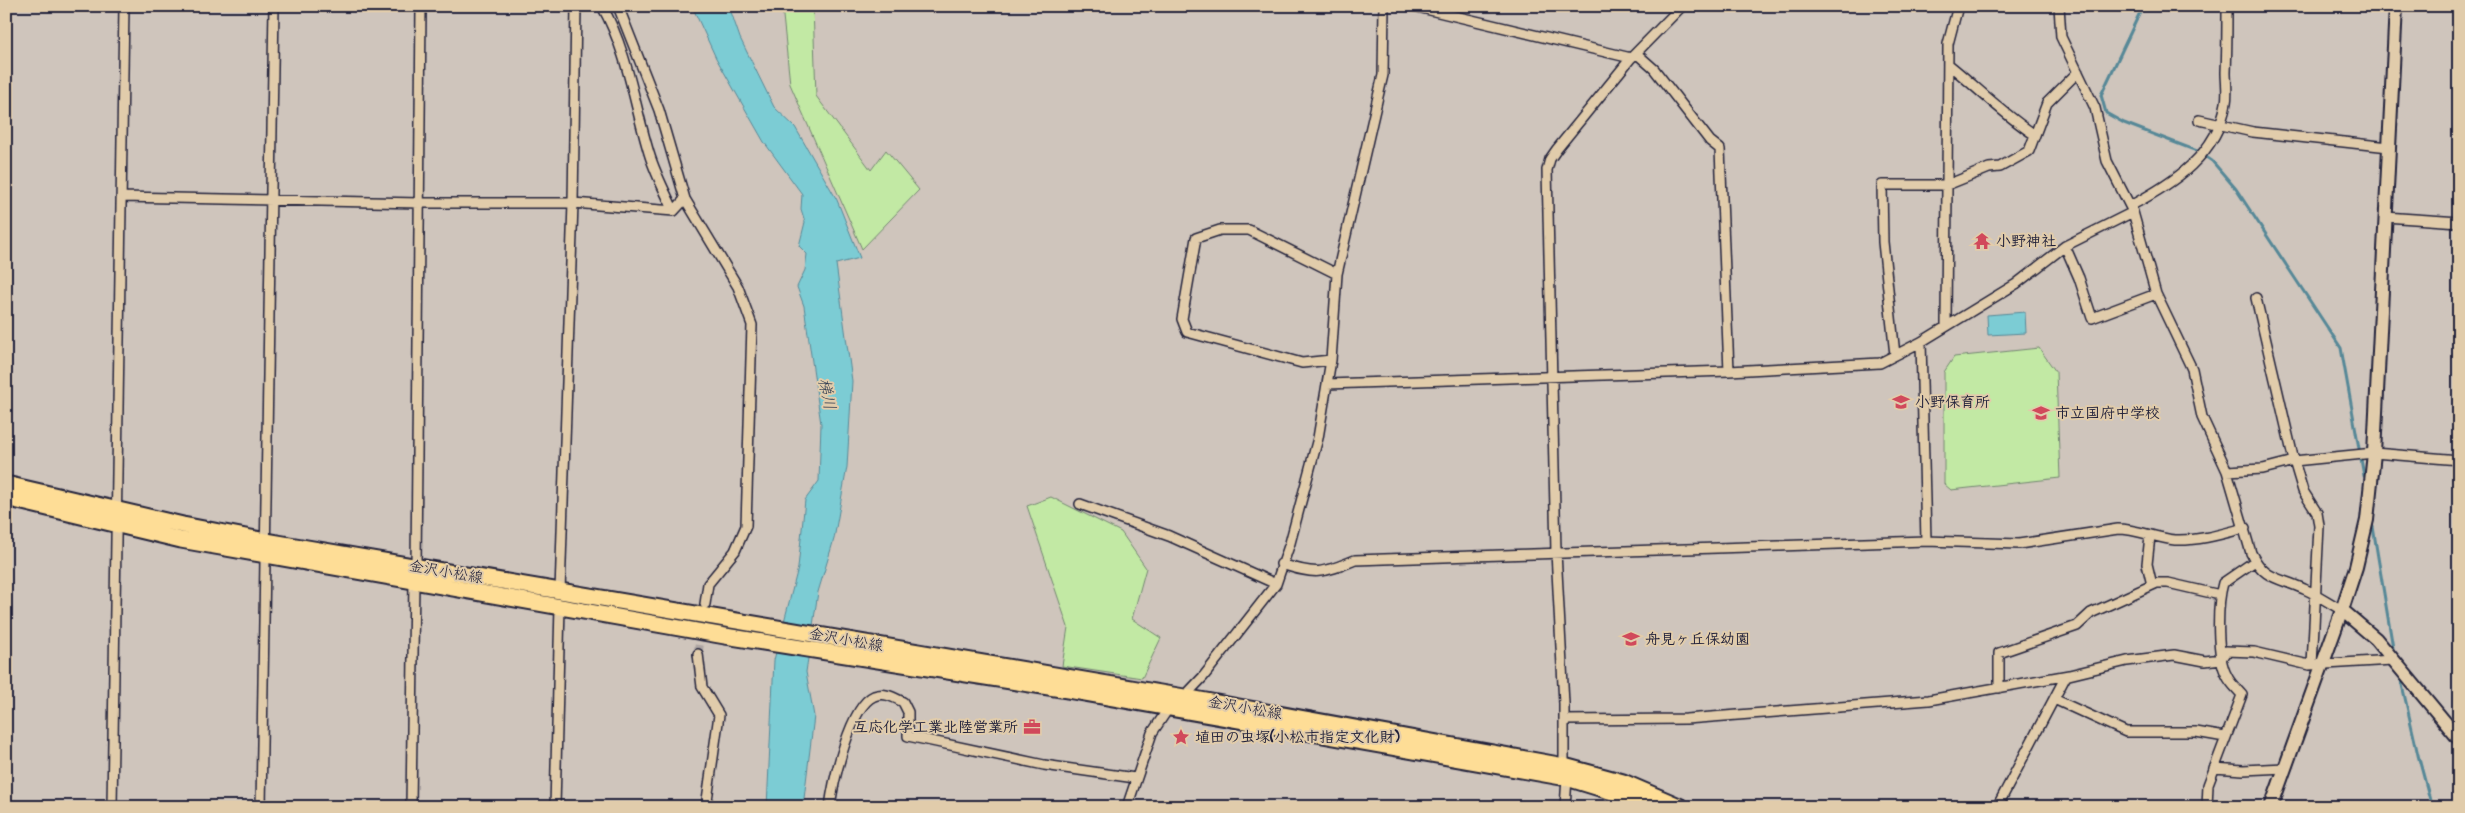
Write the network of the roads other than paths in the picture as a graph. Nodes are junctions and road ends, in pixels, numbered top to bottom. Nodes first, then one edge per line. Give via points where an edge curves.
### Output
1 (124, 6) edge
2 (274, 6) edge
3 (421, 6) edge
4 (576, 6) edge
5 (602, 6) edge
6 (618, 6) edge
7 (1384, 6) edge
8 (1413, 6) edge
9 (1682, 6) edge
10 (1958, 6) edge
11 (2059, 6) edge
12 (2227, 6) edge
13 (2396, 6) edge
14 (1633, 55) junction
15 (1948, 64) junction
16 (2078, 72) junction
17 (2199, 120) dead end
18 (2219, 126) junction
19 (2035, 135) junction
20 (2389, 147) junction
21 (1947, 185) junction
22 (121, 198) junction
23 (271, 199) junction
24 (685, 199) junction
25 (420, 203) junction
26 (573, 203) junction
27 (2132, 209) junction
28 (674, 211) junction
29 (2386, 218) junction
30 (2459, 222) edge
31 (2065, 246) junction
32 (1337, 274) junction
33 (2156, 294) junction
34 (2256, 298) dead end
35 (1946, 325) junction
36 (1920, 342) junction
37 (1895, 355) junction
38 (1331, 360) junction
39 (1729, 371) junction
40 (1554, 376) junction
41 (1327, 384) junction
42 (2365, 453) junction
43 (2459, 460) edge
44 (2294, 461) junction
45 (2227, 471) junction
46 (6, 484) edge
47 (6, 498) edge
48 (1080, 504) dead end
49 (115, 508) junction
50 (116, 526) junction
51 (2245, 528) junction
52 (2150, 536) junction
53 (1926, 541) junction
54 (265, 548) junction
55 (1556, 552) junction
56 (2255, 561) junction
57 (1281, 564) junction
58 (415, 574) junction
59 (1276, 584) junction
60 (2152, 586) junction
61 (2220, 595) junction
62 (2315, 595) junction
63 (560, 599) junction
64 (705, 604) tunnel mouth
65 (2342, 610) junction
66 (684, 621) junction
67 (872, 652) junction
68 (698, 654) tunnel mouth
69 (2221, 659) junction
70 (2393, 660) junction
71 (2317, 664) junction
72 (2066, 676) junction
73 (1998, 688) junction
74 (1184, 697) junction
75 (2054, 699) junction
76 (1168, 709) junction
77 (1564, 720) junction
78 (2225, 737) junction
79 (2459, 739) edge
80 (2214, 768) junction
81 (2285, 768) junction
82 (1566, 772) junction
83 (1135, 778) junction
84 (112, 807) edge
85 (261, 807) edge
86 (411, 807) edge
87 (555, 807) edge
88 (706, 807) edge
89 (830, 807) edge
90 (1127, 807) edge
91 (1565, 807) edge
92 (1647, 807) edge
93 (1681, 807) edge
94 (1997, 807) edge
95 (2207, 807) edge
96 (2271, 807) edge

1 - 22 street
2 - 23 street
3 - 25 street
4 - 26 street
5 - 28 street via 629,72 650,154
6 - 24 street via 659,110
7 - 32 street via 1382,75
8 - 14 street
9 - 14 street
10 - 15 street via 1948,44
11 - 16 street via 2061,36
12 - 18 street via 2226,102
13 - 20 street
14 - 39 street via 1654,69 1710,141 1720,149
14 - 40 street via 1557,149 1549,165
15 - 19 street via 2006,116
15 - 21 street
16 - 19 street via 2046,102
16 - 27 street via 2095,108 2107,161
17 - 18 street
18 - 20 street
18 - 27 street via 2199,159
19 - 21 street via 2029,151 2000,167 1989,168
20 - 29 street
21 - 35 street
21 - 37 street via 1882,185 1883,242
22 - 23 street
22 - 49 street
23 - 25 street
23 - 54 street
24 - 28 street
24 - 64 street via 738,287 752,325 746,526 735,551 708,584
25 - 26 street
25 - 58 street
26 - 28 street
26 - 63 street
27 - 31 street
27 - 33 street
29 - 30 street
29 - 42 street
31 - 33 street via 2092,318
31 - 35 street via 2016,284
32 - 38 street
32 - 38 street via 1249,230 1220,230 1196,238 1182,319 1187,332 1206,339 1302,363
33 - 45 street via 2192,369 2202,417
34 - 44 street
35 - 36 street
36 - 37 street
36 - 53 street
37 - 39 street via 1880,363
38 - 41 street
39 - 40 street
40 - 41 street
40 - 55 street
41 - 57 street via 1318,438 1290,543
42 - 43 street
42 - 44 street
42 - 65 street via 2367,520
44 - 45 street via 2263,469
44 - 62 street via 2303,491 2317,513
45 - 51 street
46 - 49 main road, 金沢小松線
47 - 50 main road, 金沢小松線
48 - 59 street via 1169,536
49 - 50 street
49 - 54 main road, 金沢小松線
50 - 54 main road, 金沢小松線
50 - 84 street
51 - 52 street via 2198,539
51 - 56 street
52 - 53 street via 2130,529 2118,529 2019,544
52 - 60 street via 2147,564
53 - 55 street
54 - 58 main road, 金沢小松線
54 - 85 street
55 - 57 street via 1355,560 1328,571 1310,573
55 - 77 street
56 - 61 street via 2223,583
56 - 62 street via 2271,578
57 - 59 street
58 - 63 main road, 金沢小松線
58 - 86 street
59 - 74 street
60 - 61 street via 2168,583
60 - 73 street via 2091,613 2077,626 1999,653
61 - 69 street
62 - 65 street
62 - 71 street
63 - 66 main road, 金沢小松線
63 - 87 street
65 - 70 street via 2376,639
65 - 71 street
66 - 67 main road, 金沢小松線 via 724,620
66 - 67 main road, 金沢小松線 via 725,636
67 - 74 main road, 金沢小松線
67 - 76 main road, 金沢小松線
68 - 88 street via 702,686 719,715
69 - 71 street via 2226,651 2254,652 2294,663
69 - 72 street via 2206,661 2174,655 2127,661
69 - 78 street via 2227,677 2242,695
70 - 71 street
70 - 79 street
71 - 81 street
72 - 73 street
72 - 75 street
73 - 77 street via 1929,700 1686,719
74 - 82 main road, 金沢小松線
75 - 78 street via 2126,732 2196,732
75 - 94 street
76 - 82 main road, 金沢小松線
76 - 83 street via 1152,733
77 - 82 street
78 - 80 street
80 - 81 street
80 - 95 street via 2208,785
81 - 96 street
82 - 91 street
82 - 92 main road, 金沢小松線
82 - 93 main road, 金沢小松線 via 1623,782
83 - 89 street via 1044,765 908,736 908,712 903,702 888,694 873,697 862,709 846,739
83 - 90 street

